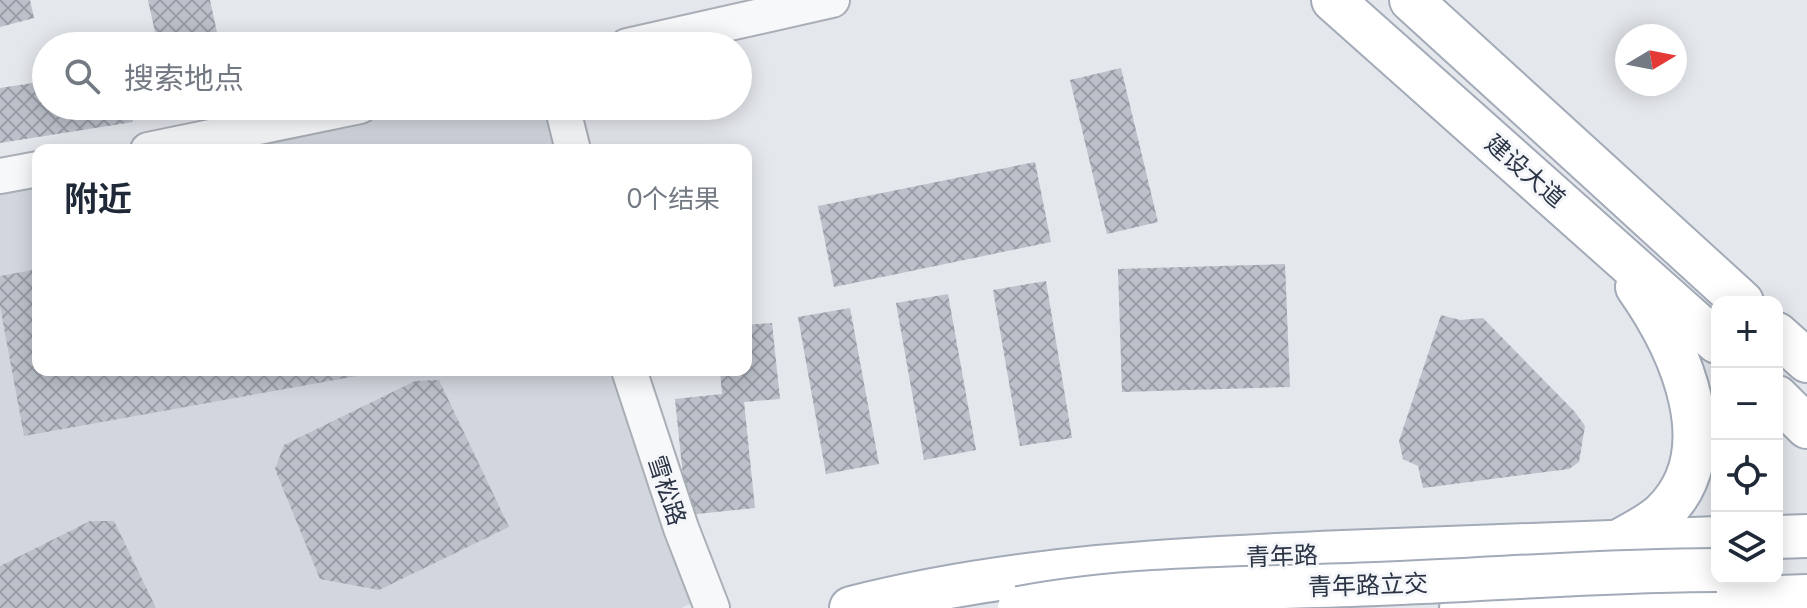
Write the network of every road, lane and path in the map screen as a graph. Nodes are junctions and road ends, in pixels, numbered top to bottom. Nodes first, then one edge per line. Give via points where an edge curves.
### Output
1 (832, 0) edge
2 (1333, 0) edge
3 (1411, 0) edge
4 (689, 32) edge
5 (293, 120) edge
6 (566, 120) edge
7 (177, 144) edge
8 (572, 144) edge
9 (32, 170) edge
10 (0, 176) edge
11 (1599, 235) junction
12 (1735, 296) edge
13 (1711, 337) edge
14 (1783, 339) edge
15 (1807, 361) edge
16 (631, 376) edge
17 (1783, 403) edge
18 (1807, 427) edge
19 (1807, 536) edge
20 (1783, 537) edge
21 (1711, 538) edge
22 (1619, 541) junction
23 (1711, 570) edge
24 (1783, 570) edge
25 (1807, 570) edge
26 (1807, 596) edge
27 (712, 608) edge
28 (851, 608) edge
29 (1019, 608) edge
30 (1461, 608) edge

1 - 4 street
2 - 11 main road, 建设大道
3 - 12 main road, 建设大道
5 - 7 street
6 - 8 street
9 - 10 street
11 - 13 main road, 建设大道
11 - 22 main road via 1662,323 1682,370 1694,433 1679,492 1661,515
14 - 15 main road
16 - 27 street, 雪松路
17 - 18 main road
19 - 20 main road
21 - 22 main road, 青年路
22 - 28 main road, 青年路 via 1235,557 1010,576
23 - 29 main road, 青年路立交, bridge via 1176,591 1079,597
24 - 25 main road
26 - 30 main road, 青年路立交

